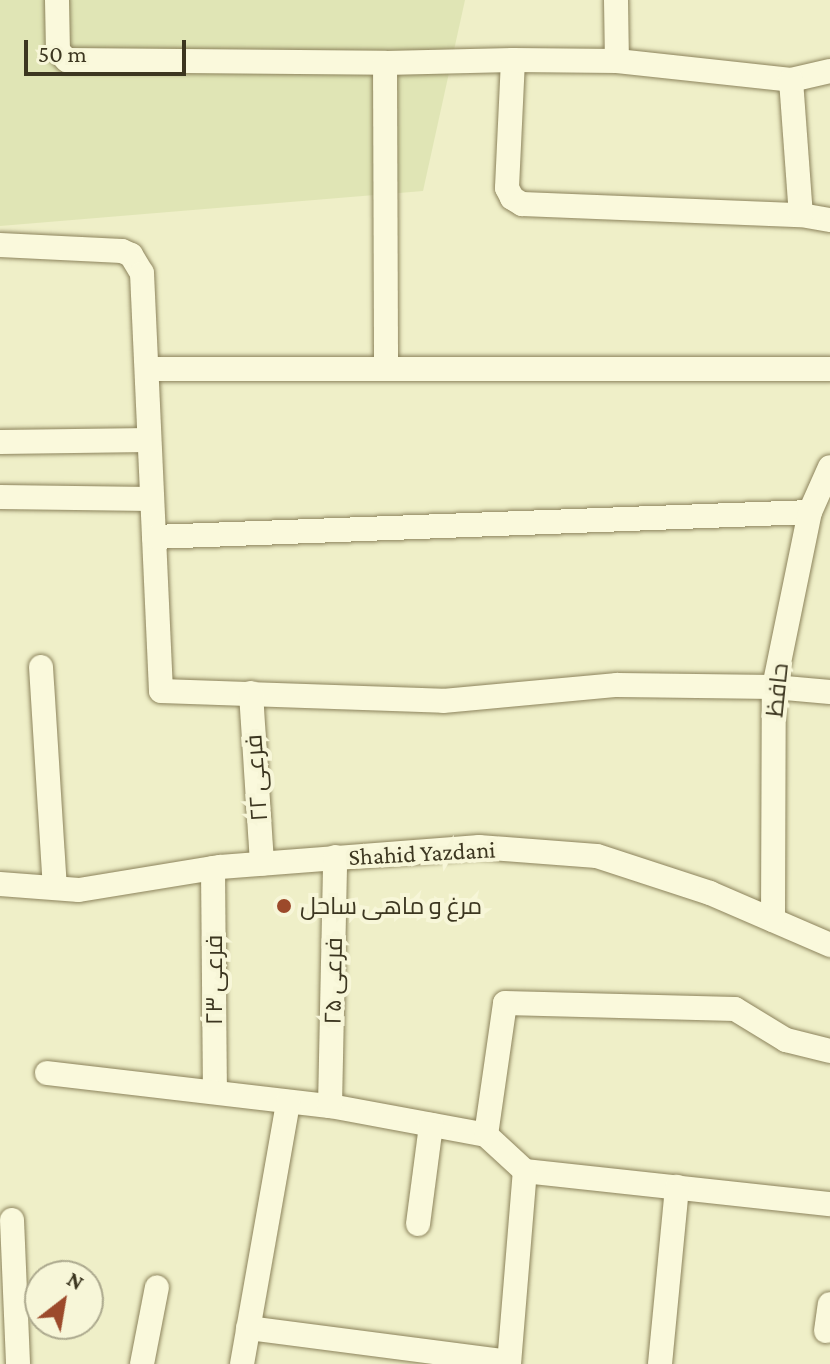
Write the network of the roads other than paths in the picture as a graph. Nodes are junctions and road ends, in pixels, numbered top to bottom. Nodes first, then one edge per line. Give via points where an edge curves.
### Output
1 (57, 0) edge
2 (616, 0) edge
3 (513, 60) junction
4 (617, 61) junction
5 (385, 63) junction
6 (830, 71) edge
7 (791, 80) junction
8 (801, 215) junction
9 (830, 220) edge
10 (0, 245) edge
11 (147, 369) junction
12 (386, 369) junction
13 (830, 369) edge
14 (149, 440) junction
15 (0, 442) edge
16 (826, 479) edge
17 (0, 497) edge
18 (151, 499) junction
19 (810, 512) junction
20 (154, 537) junction
21 (41, 667) dead end
22 (774, 687) junction
23 (830, 692) edge
24 (251, 693) junction
25 (335, 857) junction
26 (262, 864) junction
27 (213, 868) junction
28 (0, 884) edge
29 (55, 888) junction
30 (773, 920) junction
31 (830, 945) edge
32 (830, 1051) edge
33 (47, 1073) dead end
34 (215, 1092) junction
35 (288, 1102) junction
36 (330, 1106) junction
37 (431, 1125) junction
38 (486, 1135) junction
39 (525, 1171) junction
40 (677, 1187) junction
41 (830, 1204) edge
42 (12, 1220) dead end
43 (418, 1224) dead end
44 (157, 1287) dead end
45 (830, 1304) edge
46 (248, 1328) junction
47 (826, 1331) dead end
48 (509, 1363) edge
49 (18, 1364) edge
50 (142, 1364) edge
51 (242, 1364) edge
52 (660, 1364) edge

1 - 5 street via 58,51 67,60
2 - 4 street
3 - 4 street
3 - 5 street
3 - 8 street via 507,188 522,204
4 - 7 street
5 - 12 street
6 - 7 street
7 - 8 street
8 - 9 street
10 - 11 street via 131,255 142,273
11 - 12 street
11 - 14 street
12 - 13 street
14 - 15 street
14 - 18 street
16 - 19 street, حافظ
17 - 18 street
18 - 20 street
19 - 20 street
19 - 22 street, حافظ
20 - 24 street via 161,691
21 - 29 street
22 - 23 street
22 - 24 street via 617,685 443,701
22 - 30 street, حافظ
24 - 26 street, فرعی ۲۲
25 - 26 street, Shahid Yazdani
25 - 30 street, Shahid Yazdani via 479,847 597,856
25 - 36 street, فرعی ۲۵
26 - 27 street, Shahid Yazdani
27 - 29 street, Shahid Yazdani via 79,890
27 - 34 street, فرعی ۲۳
28 - 29 street, Shahid Yazdani
30 - 31 street, Shahid Yazdani
32 - 38 street via 786,1040 735,1009 505,1003
33 - 34 street
34 - 35 street
35 - 36 street
35 - 46 street
36 - 37 street
37 - 38 street
37 - 43 street
38 - 39 street
39 - 40 street
39 - 48 street
40 - 41 street
40 - 52 street
42 - 49 street
44 - 50 street
45 - 47 street
46 - 48 street
46 - 51 street

